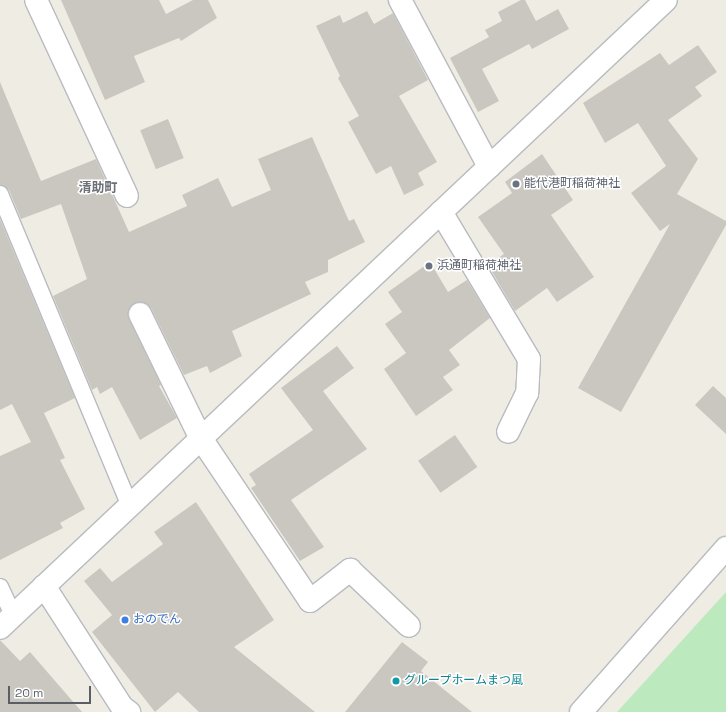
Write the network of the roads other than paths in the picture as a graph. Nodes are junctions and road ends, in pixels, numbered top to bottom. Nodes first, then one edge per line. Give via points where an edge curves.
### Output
1 (36, 0) edge
2 (400, 0) edge
3 (666, 0) edge
4 (489, 167) junction
5 (0, 194) edge
6 (127, 196) dead end
7 (441, 212) junction
8 (140, 314) dead end
9 (508, 432) dead end
10 (200, 437) junction
11 (129, 504) junction
12 (726, 548) edge
13 (44, 586) junction
14 (0, 587) edge
15 (7, 622) edge
16 (409, 626) dead end
17 (129, 712) edge
18 (581, 712) edge

1 - 6 street
2 - 4 street
3 - 4 street
4 - 7 street
5 - 11 lane
7 - 9 street via 529,359 527,393
7 - 10 street
8 - 10 street
10 - 11 street
10 - 16 street via 310,601 350,570
11 - 13 street
12 - 18 street
13 - 15 street
13 - 17 street via 122,707
14 - 15 lane

